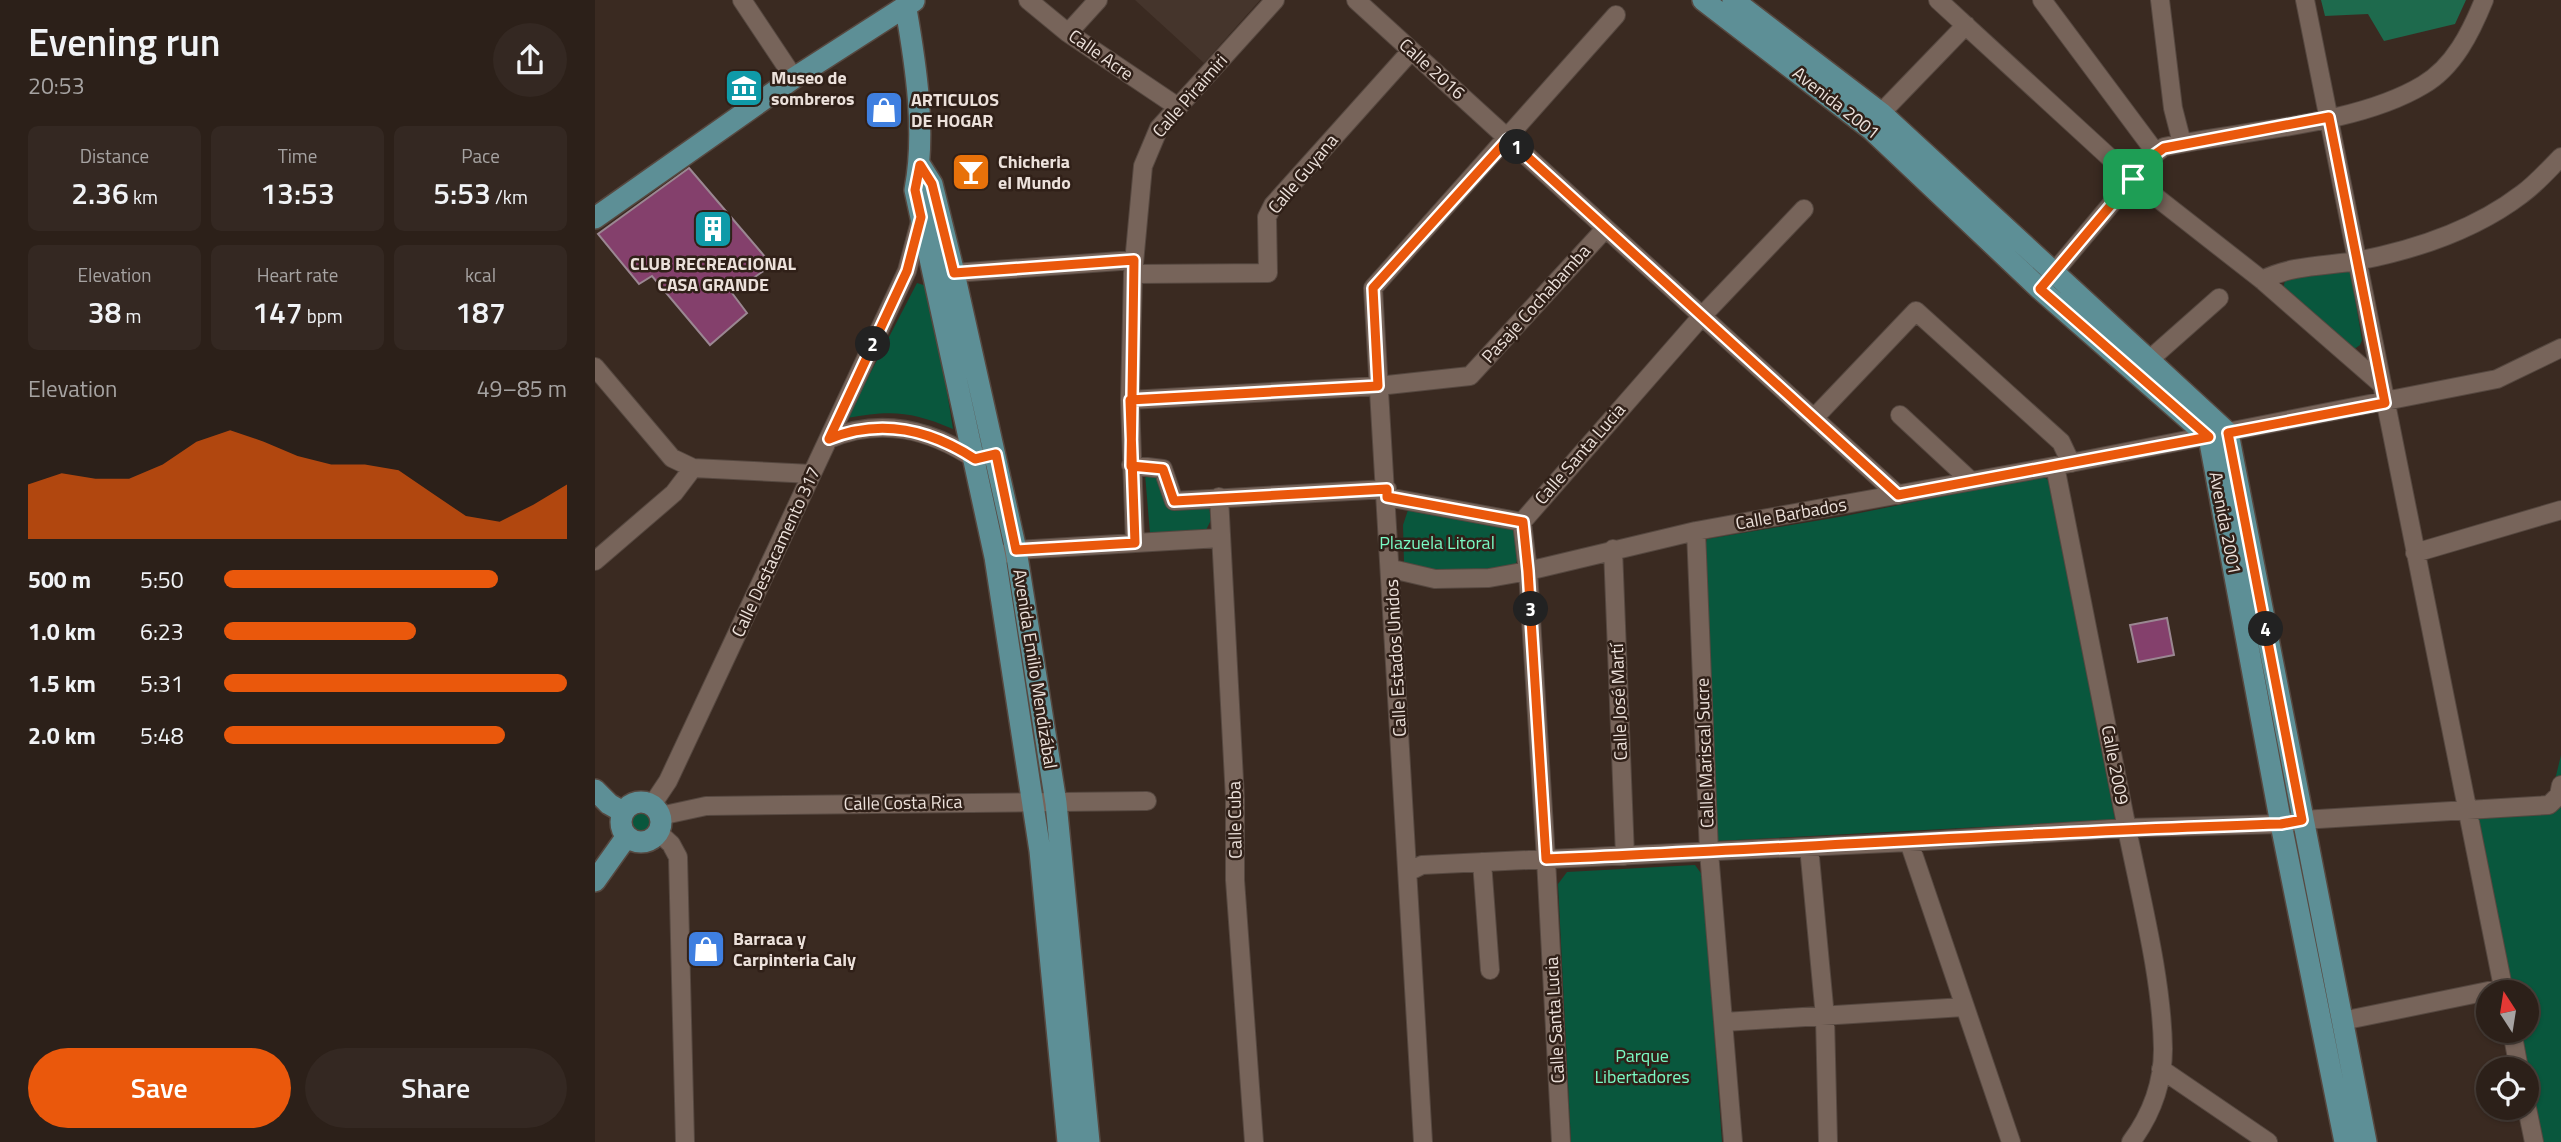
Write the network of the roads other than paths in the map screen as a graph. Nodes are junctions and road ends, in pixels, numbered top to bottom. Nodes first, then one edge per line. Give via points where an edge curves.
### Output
1 (742, 0) edge
2 (1028, 0) edge
3 (1098, 0) edge
4 (1275, 0) edge
5 (1356, 0) edge
6 (1703, 0) edge
7 (1734, 0) edge
8 (1938, 0) edge
9 (2042, 0) edge
10 (2160, 0) edge
11 (2305, 0) edge
12 (2484, 0) edge
13 (908, 3) edge
14 (1616, 15) dead end
15 (1966, 25) junction
16 (1068, 33) junction
17 (1411, 51) junction
18 (793, 78) junction
19 (1178, 107) junction
20 (1881, 113) junction
21 (2329, 117) junction
22 (1508, 139) junction
23 (2182, 144) junction
24 (2156, 153) junction
25 (2561, 157) edge
26 (920, 165) junction
27 (2133, 179) junction
28 (1804, 209) dead end
29 (921, 217) junction
30 (595, 218) edge
31 (1605, 229) junction
32 (2358, 260) junction
33 (1133, 267) junction
34 (954, 273) junction
35 (2046, 280) junction
36 (2262, 280) junction
37 (2219, 298) dead end
38 (1702, 316) junction
39 (2561, 348) edge
40 (2150, 360) junction
41 (595, 367) edge
42 (2380, 383) junction
43 (1378, 386) junction
44 (1130, 400) junction
45 (2385, 403) junction
46 (1900, 415) dead end
47 (1814, 418) junction
48 (2219, 435) junction
49 (829, 439) junction
50 (985, 456) junction
51 (2063, 465) junction
52 (1131, 466) junction
53 (694, 468) junction
54 (812, 474) junction
55 (1971, 481) junction
56 (1387, 493) junction
57 (1898, 495) junction
58 (1219, 497) junction
59 (2561, 510) edge
60 (1523, 522) junction
61 (1696, 531) junction
62 (1220, 538) junction
63 (1135, 543) junction
64 (1613, 549) junction
65 (1016, 550) junction
66 (2415, 553) junction
67 (995, 558) junction
68 (595, 561) edge
69 (1392, 569) junction
70 (1528, 571) junction
71 (2561, 785) edge
72 (595, 790) edge
73 (1033, 801) junction
74 (1147, 801) dead end
75 (1056, 803) junction
76 (2467, 809) junction
77 (623, 812) junction
78 (657, 818) junction
79 (2292, 822) junction
80 (2127, 828) junction
81 (627, 836) junction
82 (1909, 842) junction
83 (1809, 847) junction
84 (1709, 852) junction
85 (1625, 856) junction
86 (1546, 859) junction
87 (1482, 862) junction
88 (1408, 872) junction
89 (595, 881) edge
90 (1490, 970) dead end
91 (2502, 980) edge
92 (2476, 995) edge
93 (1964, 1007) junction
94 (1825, 1017) junction
95 (2342, 1020) junction
96 (1724, 1022) junction
97 (2161, 1069) junction
98 (2529, 1120) edge
99 (685, 1142) edge
100 (1068, 1142) edge
101 (1089, 1142) edge
102 (1254, 1142) edge
103 (1423, 1142) edge
104 (1561, 1142) edge
105 (1733, 1142) edge
106 (1828, 1142) edge
107 (2011, 1142) edge
108 (2131, 1142) edge
109 (2267, 1142) edge
110 (2345, 1142) edge
111 (2366, 1142) edge
112 (2533, 1142) edge

1 - 18 street
2 - 16 street, Calle Acre
3 - 16 street
4 - 19 street, Calle Piraimiri
5 - 17 street, Calle 2016
6 - 35 main road, Avenida 2001 via 1872,130
7 - 20 main road, Avenida 2001
8 - 15 street
9 - 24 street
10 - 23 street
11 - 21 street
12 - 21 street via 2471,32 2451,60 2424,85 2380,104
13 - 18 main road
13 - 26 main road, Avenida Emilio Mendizábal
14 - 22 street, Calle Estados Unidos
15 - 20 street
15 - 27 street
16 - 19 street, Calle Acre
17 - 22 street, Calle 2016
17 - 33 street, Calle Guyana via 1273,205 1267,217 1268,273
18 - 30 main road
19 - 33 street, Calle Piraimiri via 1159,128 1143,166
20 - 35 main road, Avenida 2001
21 - 23 street
21 - 32 street
22 - 31 street, Calle 2016
22 - 38 street, Calle 2016
22 - 43 street, Calle Estados Unidos via 1373,288
23 - 24 street
24 - 27 street
25 - 32 street via 2495,212 2415,246
26 - 29 main road, Avenida Emilio Mendizábal via 915,190
26 - 34 main road, Avenida Emilio Mendizábal via 932,184
27 - 35 street
27 - 36 street
28 - 38 street, Calle Santa Lucia
29 - 49 street, Calle Destacamento 317 via 907,271
29 - 50 main road, Avenida Emilio Mendizábal
31 - 38 street, Calle 2016
31 - 43 street, Pasaje Cochabamba via 1470,376
32 - 36 street via 2280,271
32 - 42 street
33 - 34 street, Calle Guyana
33 - 44 street, Calle Piraimiri
34 - 50 main road, Avenida Emilio Mendizábal
35 - 40 main road, Avenida 2001
35 - 48 main road, Avenida 2001
36 - 42 street
37 - 40 street
38 - 47 street, Calle 2016
38 - 60 street, Calle Santa Lucia
39 - 45 street, Calle Barbados via 2497,379
40 - 48 main road, Avenida 2001
41 - 53 street via 672,458
42 - 45 street
43 - 44 street, Pasaje Cochabamba
43 - 56 street, Calle Estados Unidos
44 - 52 street, Calle Piraimiri
45 - 48 street, Calle Barbados
45 - 66 street
46 - 55 street
47 - 51 street via 1916,311 2060,442
47 - 57 street, Calle 2016
48 - 51 street, Calle Barbados
48 - 79 main road, Avenida 2001
49 - 50 street via 883,426 929,434
49 - 54 street, Calle Destacamento 317
50 - 65 main road, Avenida Emilio Mendizábal
50 - 67 main road, Avenida Emilio Mendizábal
51 - 55 street, Calle Barbados
51 - 80 street, Calle 2009
52 - 58 street via 1163,469 1174,501
52 - 63 street, Calle Piraimiri
53 - 54 street
53 - 68 street via 674,493
54 - 78 street, Calle Destacamento 317 via 668,782
55 - 57 street, Calle Barbados
56 - 58 street
56 - 60 street
56 - 69 street, Calle Estados Unidos
57 - 61 street, Calle Barbados
58 - 62 street, Calle Cuba
59 - 66 street
60 - 70 street, Calle Santa Lucia
61 - 64 street, Calle Barbados
61 - 84 street, Calle Mariscal Sucre
62 - 63 street
62 - 102 street, Calle Cuba via 1235,799 1235,880
63 - 65 street
64 - 70 street, Calle Barbados
64 - 85 street, Calle José Martí
65 - 67 street
65 - 75 main road, Avenida Emilio Mendizábal
66 - 76 street
67 - 73 main road, Avenida Emilio Mendizábal
69 - 70 street, Calle Barbados via 1435,579 1489,578
69 - 88 street, Calle Estados Unidos
70 - 86 street, Calle Santa Lucia
71 - 76 street via 2549,806
72 - 77 main road
73 - 75 street, Calle Costa Rica
73 - 78 street, Calle Costa Rica via 706,806
73 - 100 main road, Avenida Emilio Mendizábal
74 - 75 street, Calle Costa Rica
75 - 101 main road, Avenida Emilio Mendizábal
76 - 79 street
76 - 91 street
77 - 78 main road via 634,803
77 - 81 main road
78 - 81 main road via 643,841
78 - 99 street via 678,857
79 - 80 street
79 - 95 main road, Avenida 2001
79 - 110 main road, Avenida 2001
80 - 82 street
80 - 97 street, Calle 2009 via 2159,1007
81 - 89 main road
82 - 83 street
82 - 93 street
83 - 84 street
83 - 94 street
84 - 85 street
84 - 96 street, Calle Mariscal Sucre
85 - 86 street
86 - 87 street
86 - 104 street, Calle Santa Lucia
87 - 88 street via 1422,865
87 - 90 street
88 - 103 street, Calle Estados Unidos
92 - 95 street
93 - 94 street
93 - 107 street
94 - 96 street
94 - 106 street
95 - 111 main road, Avenida 2001
96 - 105 street, Calle Mariscal Sucre
97 - 108 street, Calle 2009 via 2158,1091
97 - 109 street
98 - 112 street

